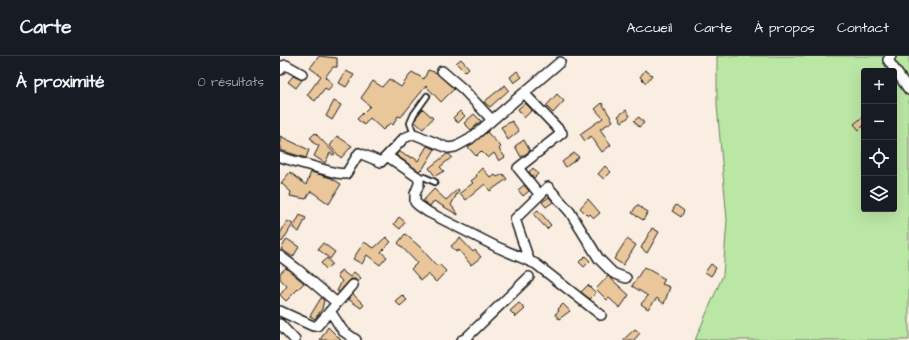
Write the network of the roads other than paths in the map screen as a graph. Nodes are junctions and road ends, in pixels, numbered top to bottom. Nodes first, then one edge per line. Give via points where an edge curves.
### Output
1 (891, 56) edge
2 (560, 62) dead end
3 (280, 70) edge
4 (442, 71) dead end
5 (302, 74) dead end
6 (909, 90) edge
7 (524, 93) junction
8 (427, 96) dead end
9 (492, 120) junction
10 (414, 134) junction
11 (387, 156) junction
12 (280, 157) edge
13 (419, 178) junction
14 (435, 182) dead end
15 (540, 195) junction
16 (280, 256) edge
17 (529, 260) junction
18 (529, 277) dead end
19 (626, 278) dead end
20 (353, 285) dead end
21 (337, 303) junction
22 (280, 311) edge
23 (330, 311) junction
24 (601, 315) dead end
25 (280, 324) edge
26 (295, 340) edge
27 (356, 340) edge
28 (462, 340) edge

1 - 6 street via 888,60
2 - 7 street
3 - 5 street via 286,65
4 - 9 street
7 - 9 street
7 - 15 street via 562,133 518,168
8 - 10 lane via 410,123
9 - 10 street via 470,139 455,147 448,148
10 - 11 street via 404,138
11 - 12 street via 381,162 359,153 346,174
11 - 13 street
13 - 14 lane via 424,177
13 - 17 street via 414,194 418,205 497,247
15 - 17 street via 514,219
15 - 19 street via 548,187 570,212 599,259 613,273
16 - 21 street
17 - 24 street
18 - 28 street
20 - 21 street
21 - 23 street
22 - 23 street via 313,326 317,326
23 - 27 street via 343,331
25 - 26 street

